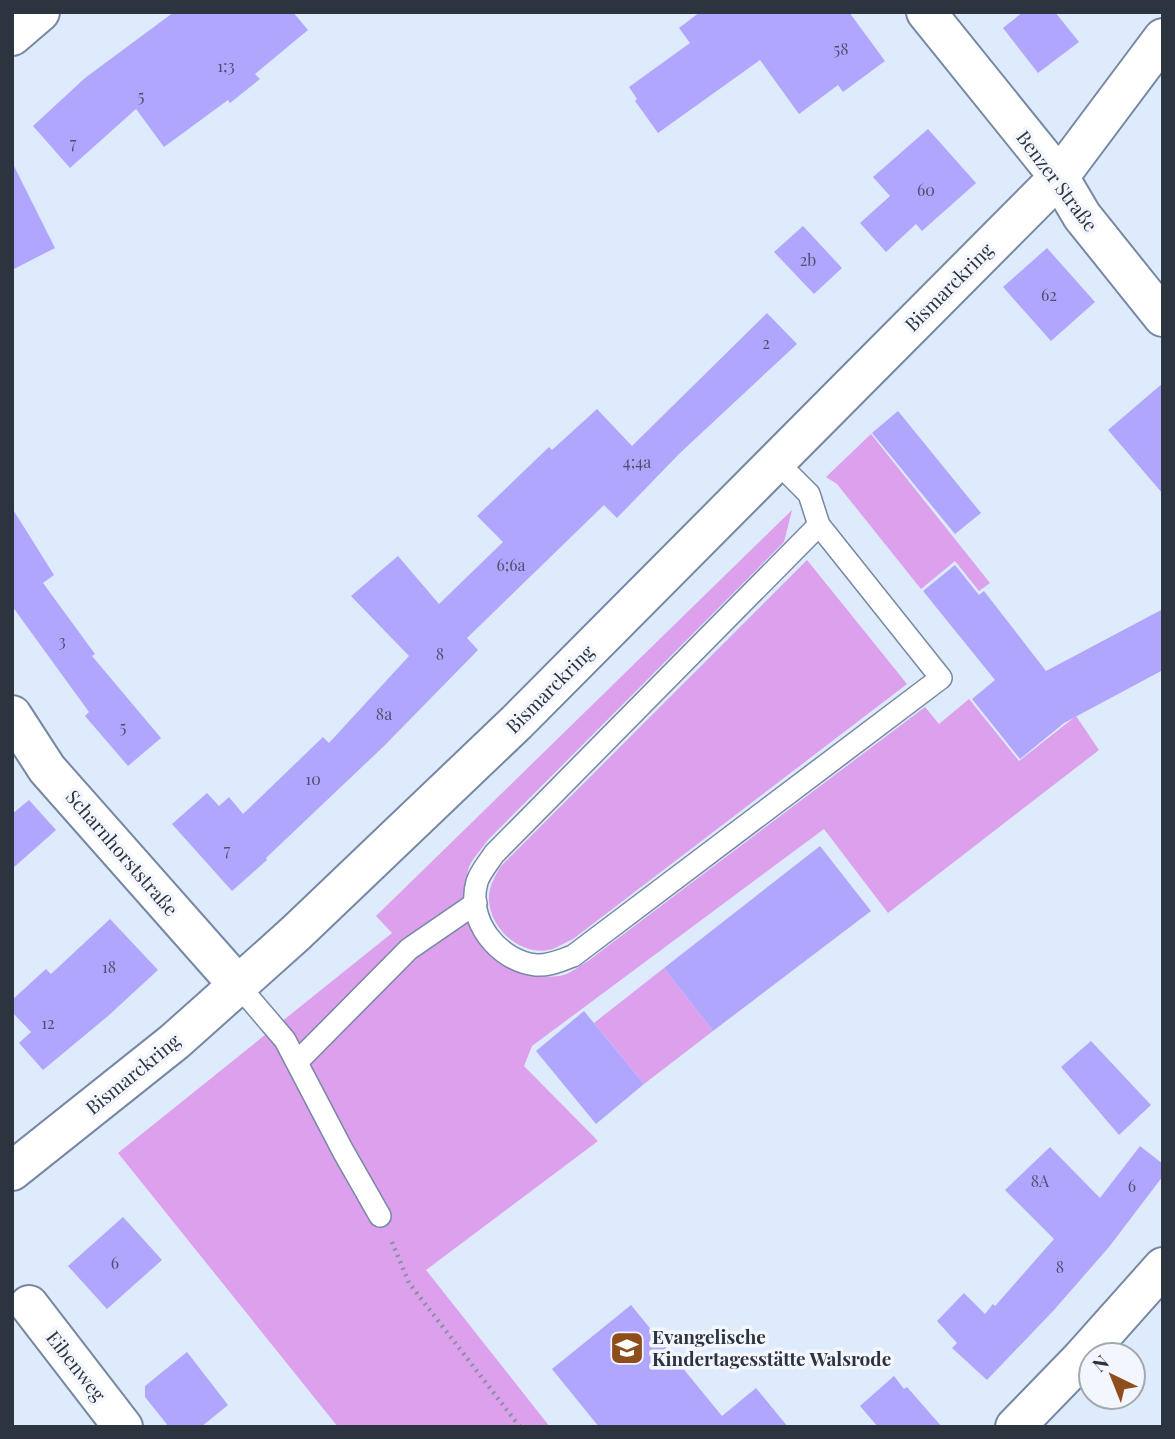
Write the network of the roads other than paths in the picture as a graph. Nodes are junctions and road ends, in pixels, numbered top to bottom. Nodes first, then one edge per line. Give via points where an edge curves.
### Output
1 (40, 12) edge
2 (926, 12) edge
3 (12, 36) edge
4 (1163, 38) edge
5 (1059, 177) junction
6 (1161, 311) edge
7 (776, 461) junction
8 (819, 525) junction
9 (12, 715) edge
10 (476, 903) junction
11 (238, 985) junction
12 (298, 1061) junction
13 (12, 1171) edge
14 (380, 1216) road end
15 (1163, 1267) edge
16 (29, 1305) dead end
17 (123, 1427) edge
18 (1015, 1427) edge

1 - 3 street
2 - 5 street, Benzer Straße
4 - 5 street, Bismarckring
5 - 6 street, Benzer Straße via 1082,216
5 - 7 street, Bismarckring
7 - 8 lane via 809,494
7 - 11 street, Bismarckring via 517,722
8 - 10 lane via 494,854 477,881
8 - 10 lane via 941,678 573,956 534,965 509,955 491,941
9 - 11 street, Scharnhorststraße via 47,769
10 - 12 lane via 410,950
11 - 12 lane via 275,1025
11 - 13 street, Bismarckring
12 - 14 lane
15 - 18 street
16 - 17 street, Eibenweg

